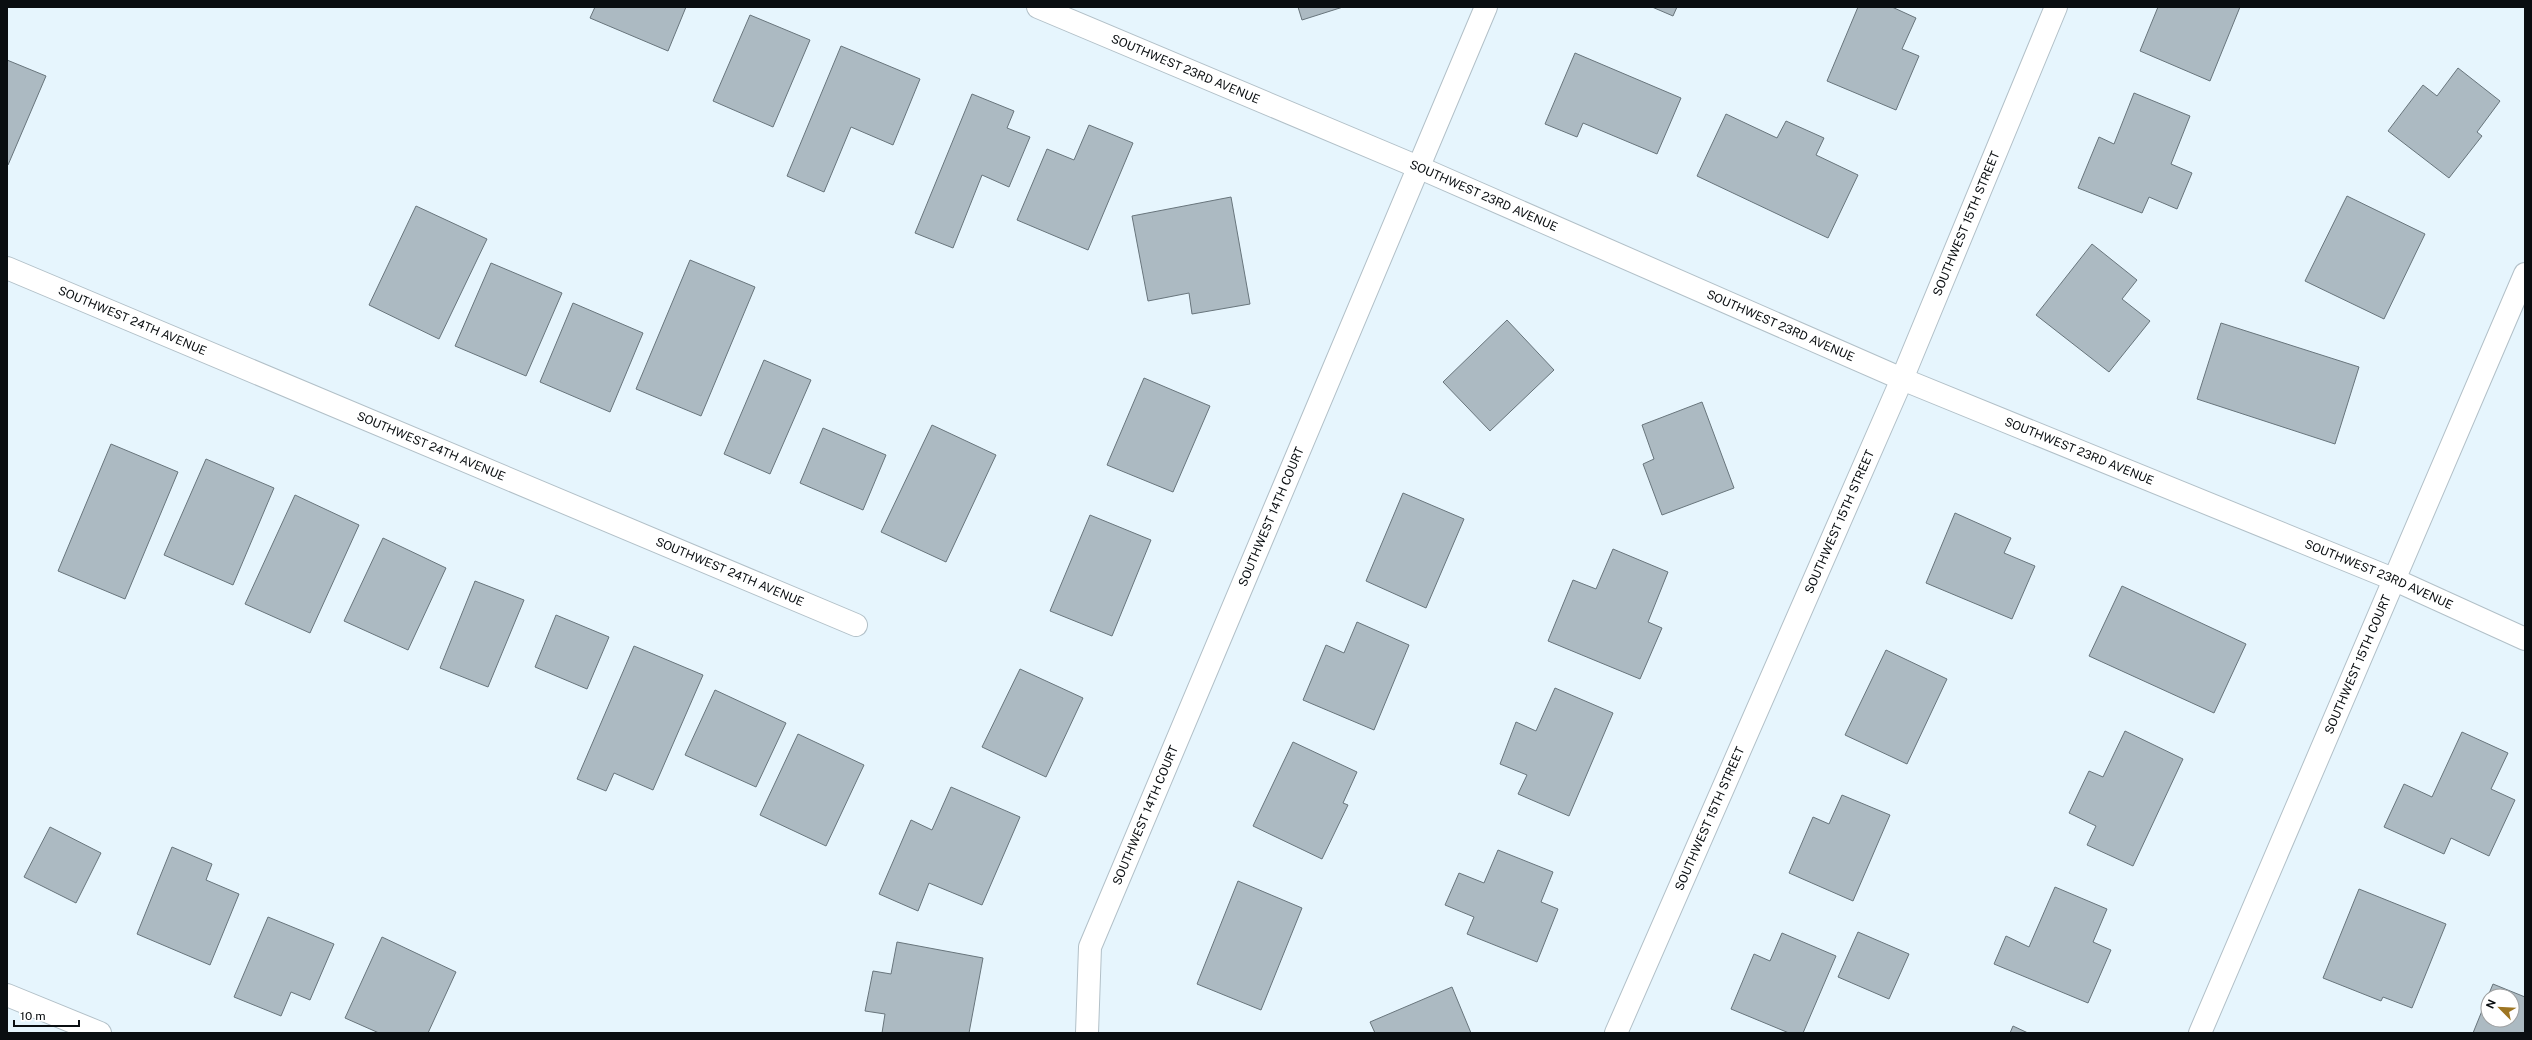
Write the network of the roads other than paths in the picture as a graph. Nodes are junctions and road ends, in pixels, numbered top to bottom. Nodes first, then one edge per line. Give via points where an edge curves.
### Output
1 (1038, 7) edge
2 (1486, 7) edge
3 (2056, 7) edge
4 (1418, 168) junction
5 (7, 268) edge
6 (2525, 274) edge
7 (1902, 379) junction
8 (2393, 579) junction
9 (856, 625) dead end
10 (2525, 638) edge
11 (7, 995) edge
12 (100, 1033) edge
13 (1087, 1033) edge
14 (1616, 1033) edge
15 (2200, 1033) edge

1 - 4 street, SOUTHWEST 23RD AVENUE
2 - 4 street, SOUTHWEST 14TH COURT
3 - 7 street, SOUTHWEST 15TH STREET
4 - 7 street, SOUTHWEST 23RD AVENUE
4 - 13 street, SOUTHWEST 14TH COURT via 1090,947
5 - 9 street, SOUTHWEST 24TH AVENUE
6 - 8 street, SOUTHWEST 15TH COURT
7 - 8 street, SOUTHWEST 23RD AVENUE
7 - 14 street, SOUTHWEST 15TH STREET
8 - 10 street, SOUTHWEST 23RD AVENUE
8 - 15 street, SOUTHWEST 15TH COURT
11 - 12 street

